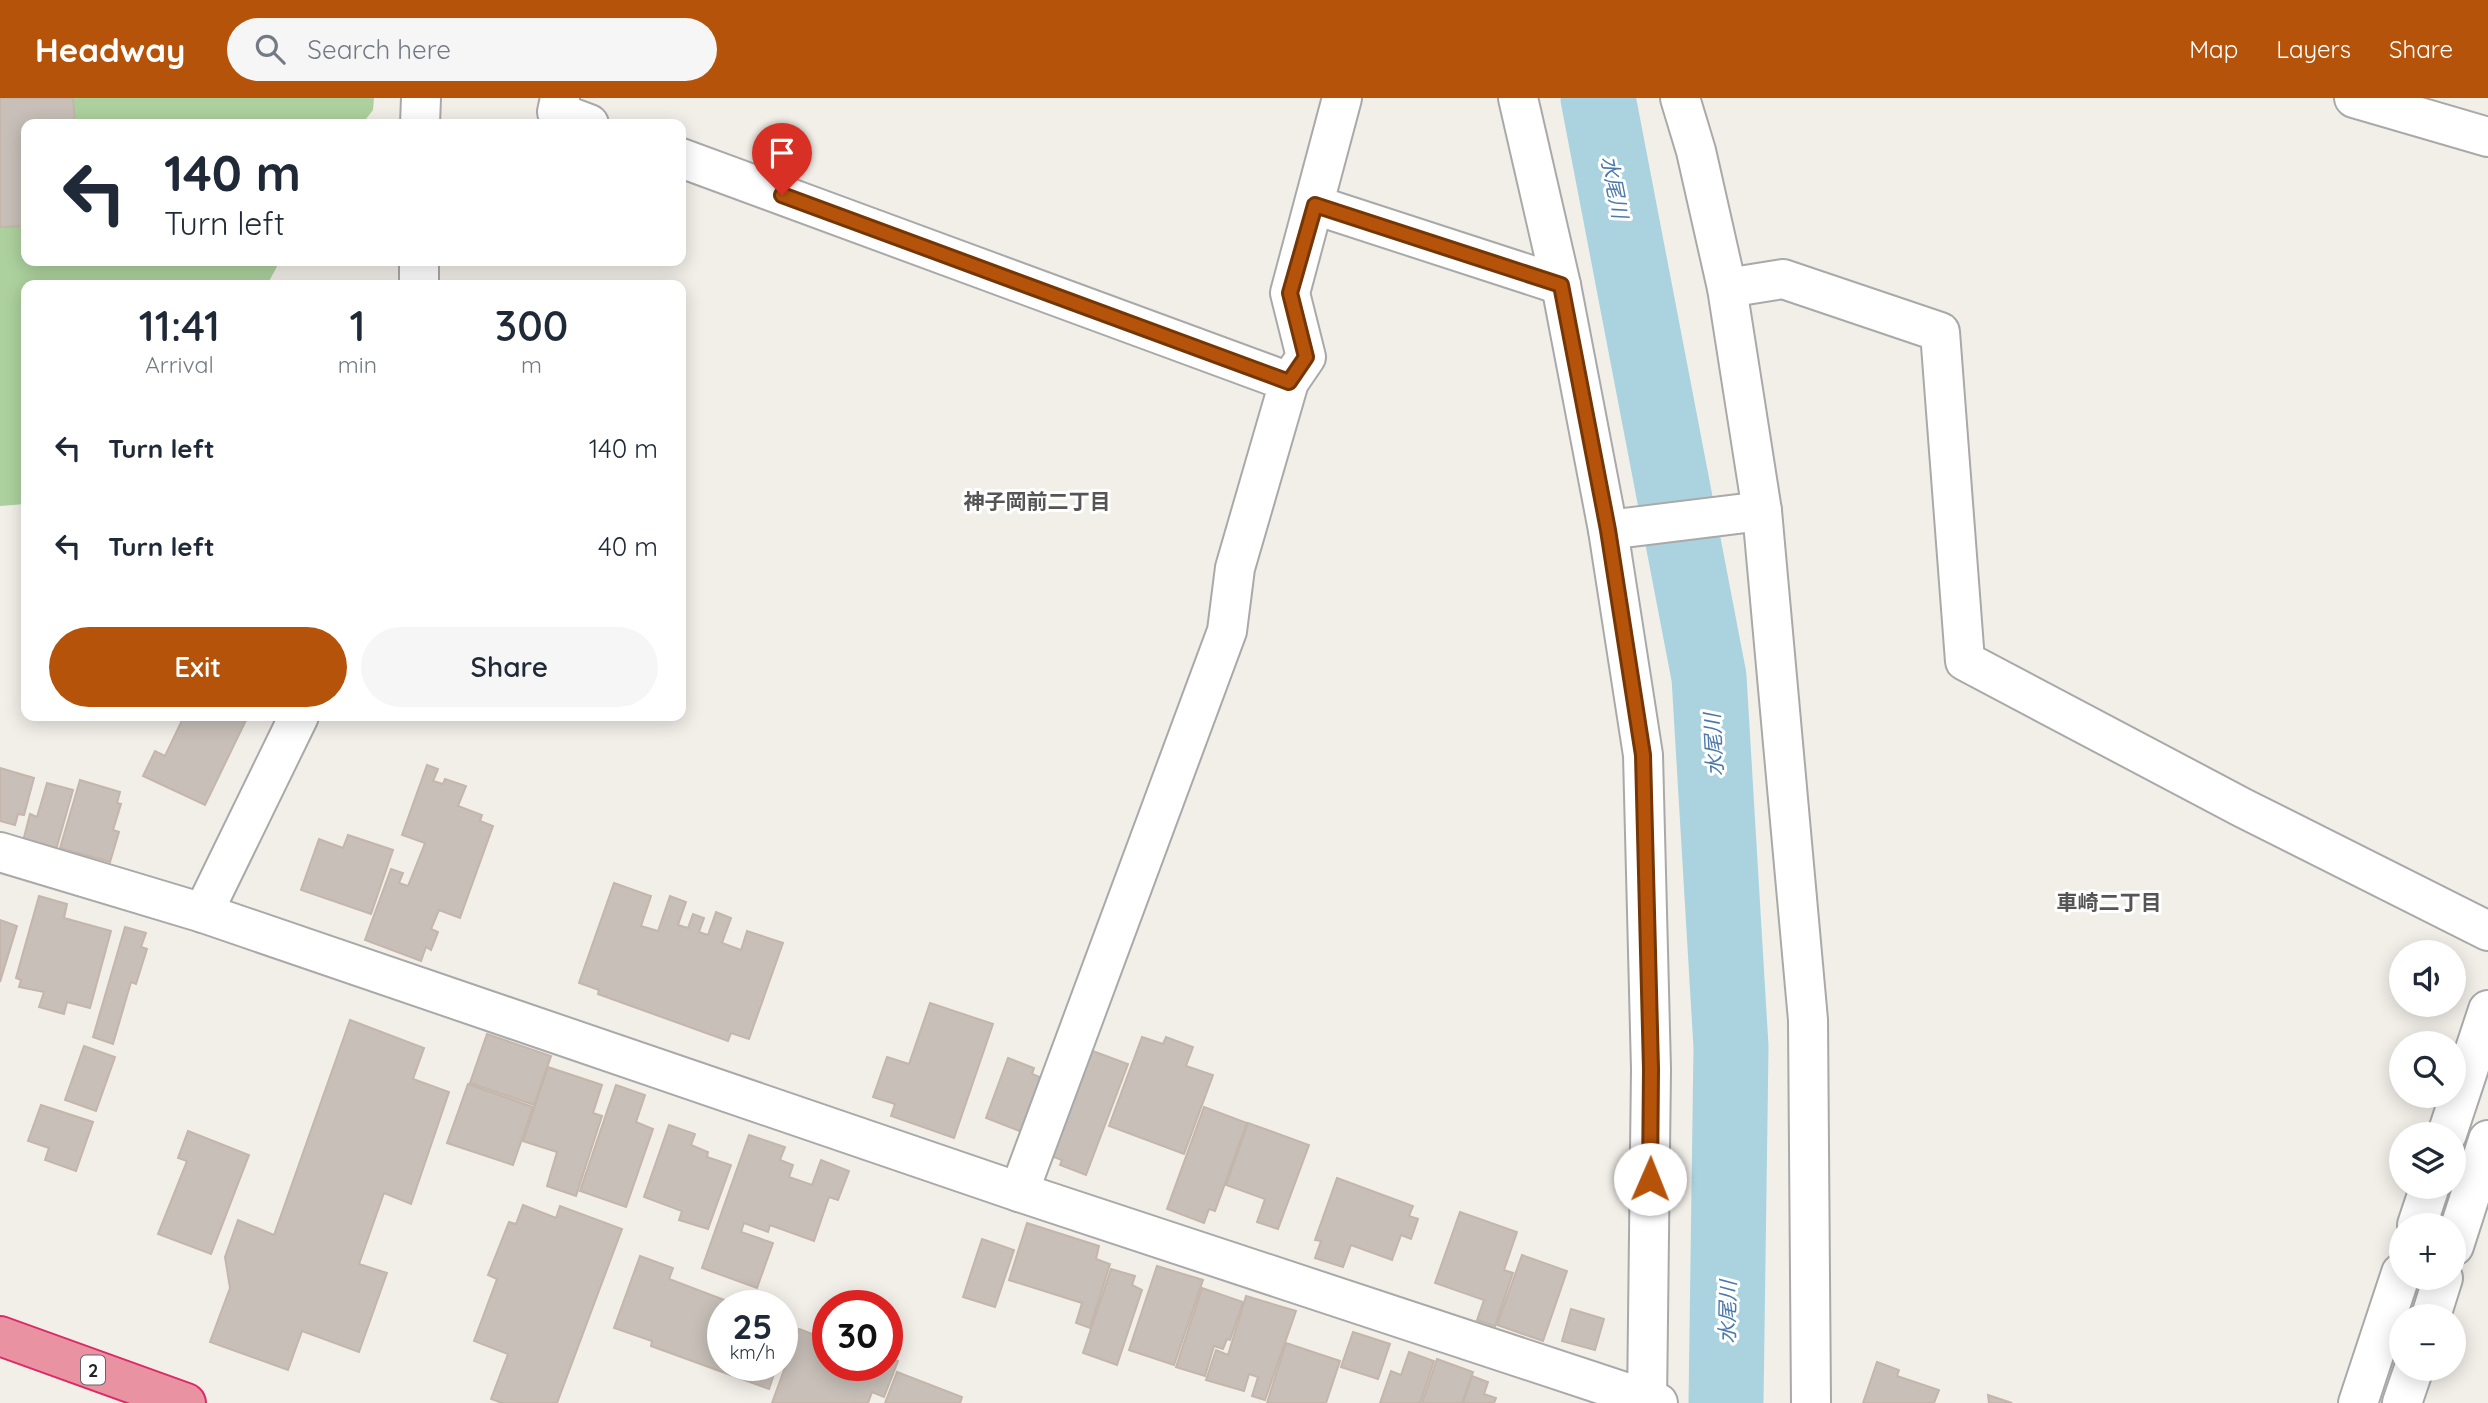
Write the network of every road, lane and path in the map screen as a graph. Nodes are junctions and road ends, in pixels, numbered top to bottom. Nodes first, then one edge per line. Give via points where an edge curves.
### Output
1 (421, 98) edge
2 (560, 98) edge
3 (1342, 98) edge
4 (1518, 98) edge
5 (1680, 98) edge
6 (2354, 98) edge
7 (420, 119) edge
8 (576, 119) edge
9 (2488, 137) edge
10 (686, 160) edge
11 (1315, 205) junction
12 (1561, 285) junction
13 (1727, 288) junction
14 (1289, 382) junction
15 (1762, 511) junction
16 (1608, 530) junction
17 (297, 721) edge
18 (0, 852) edge
19 (203, 913) junction
20 (2488, 931) edge
21 (2488, 1010) edge
22 (2451, 1122) edge
23 (2488, 1140) edge
24 (1019, 1192) junction
25 (2465, 1213) edge
26 (2395, 1290) edge
27 (0, 1336) edge
28 (2410, 1381) edge
29 (1651, 1402) edge
30 (186, 1403) edge
31 (1811, 1403) edge
32 (2358, 1403) edge
33 (2402, 1403) edge

1 - 7 street
2 - 8 street via 557,112
3 - 11 street
4 - 12 street
5 - 13 street
6 - 9 street
10 - 14 street
11 - 12 street
11 - 14 street via 1290,293 1306,357
12 - 16 street
13 - 15 street
13 - 20 street via 1783,279 1940,332 1965,660 2243,808
14 - 24 street via 1235,568 1227,631
15 - 16 street
15 - 31 street via 1808,1020
16 - 29 street via 1643,755 1651,1069
17 - 19 street
18 - 19 street
19 - 24 street
21 - 22 street
23 - 25 street
24 - 29 street
26 - 32 street
27 - 30 highway, 2
28 - 33 street

